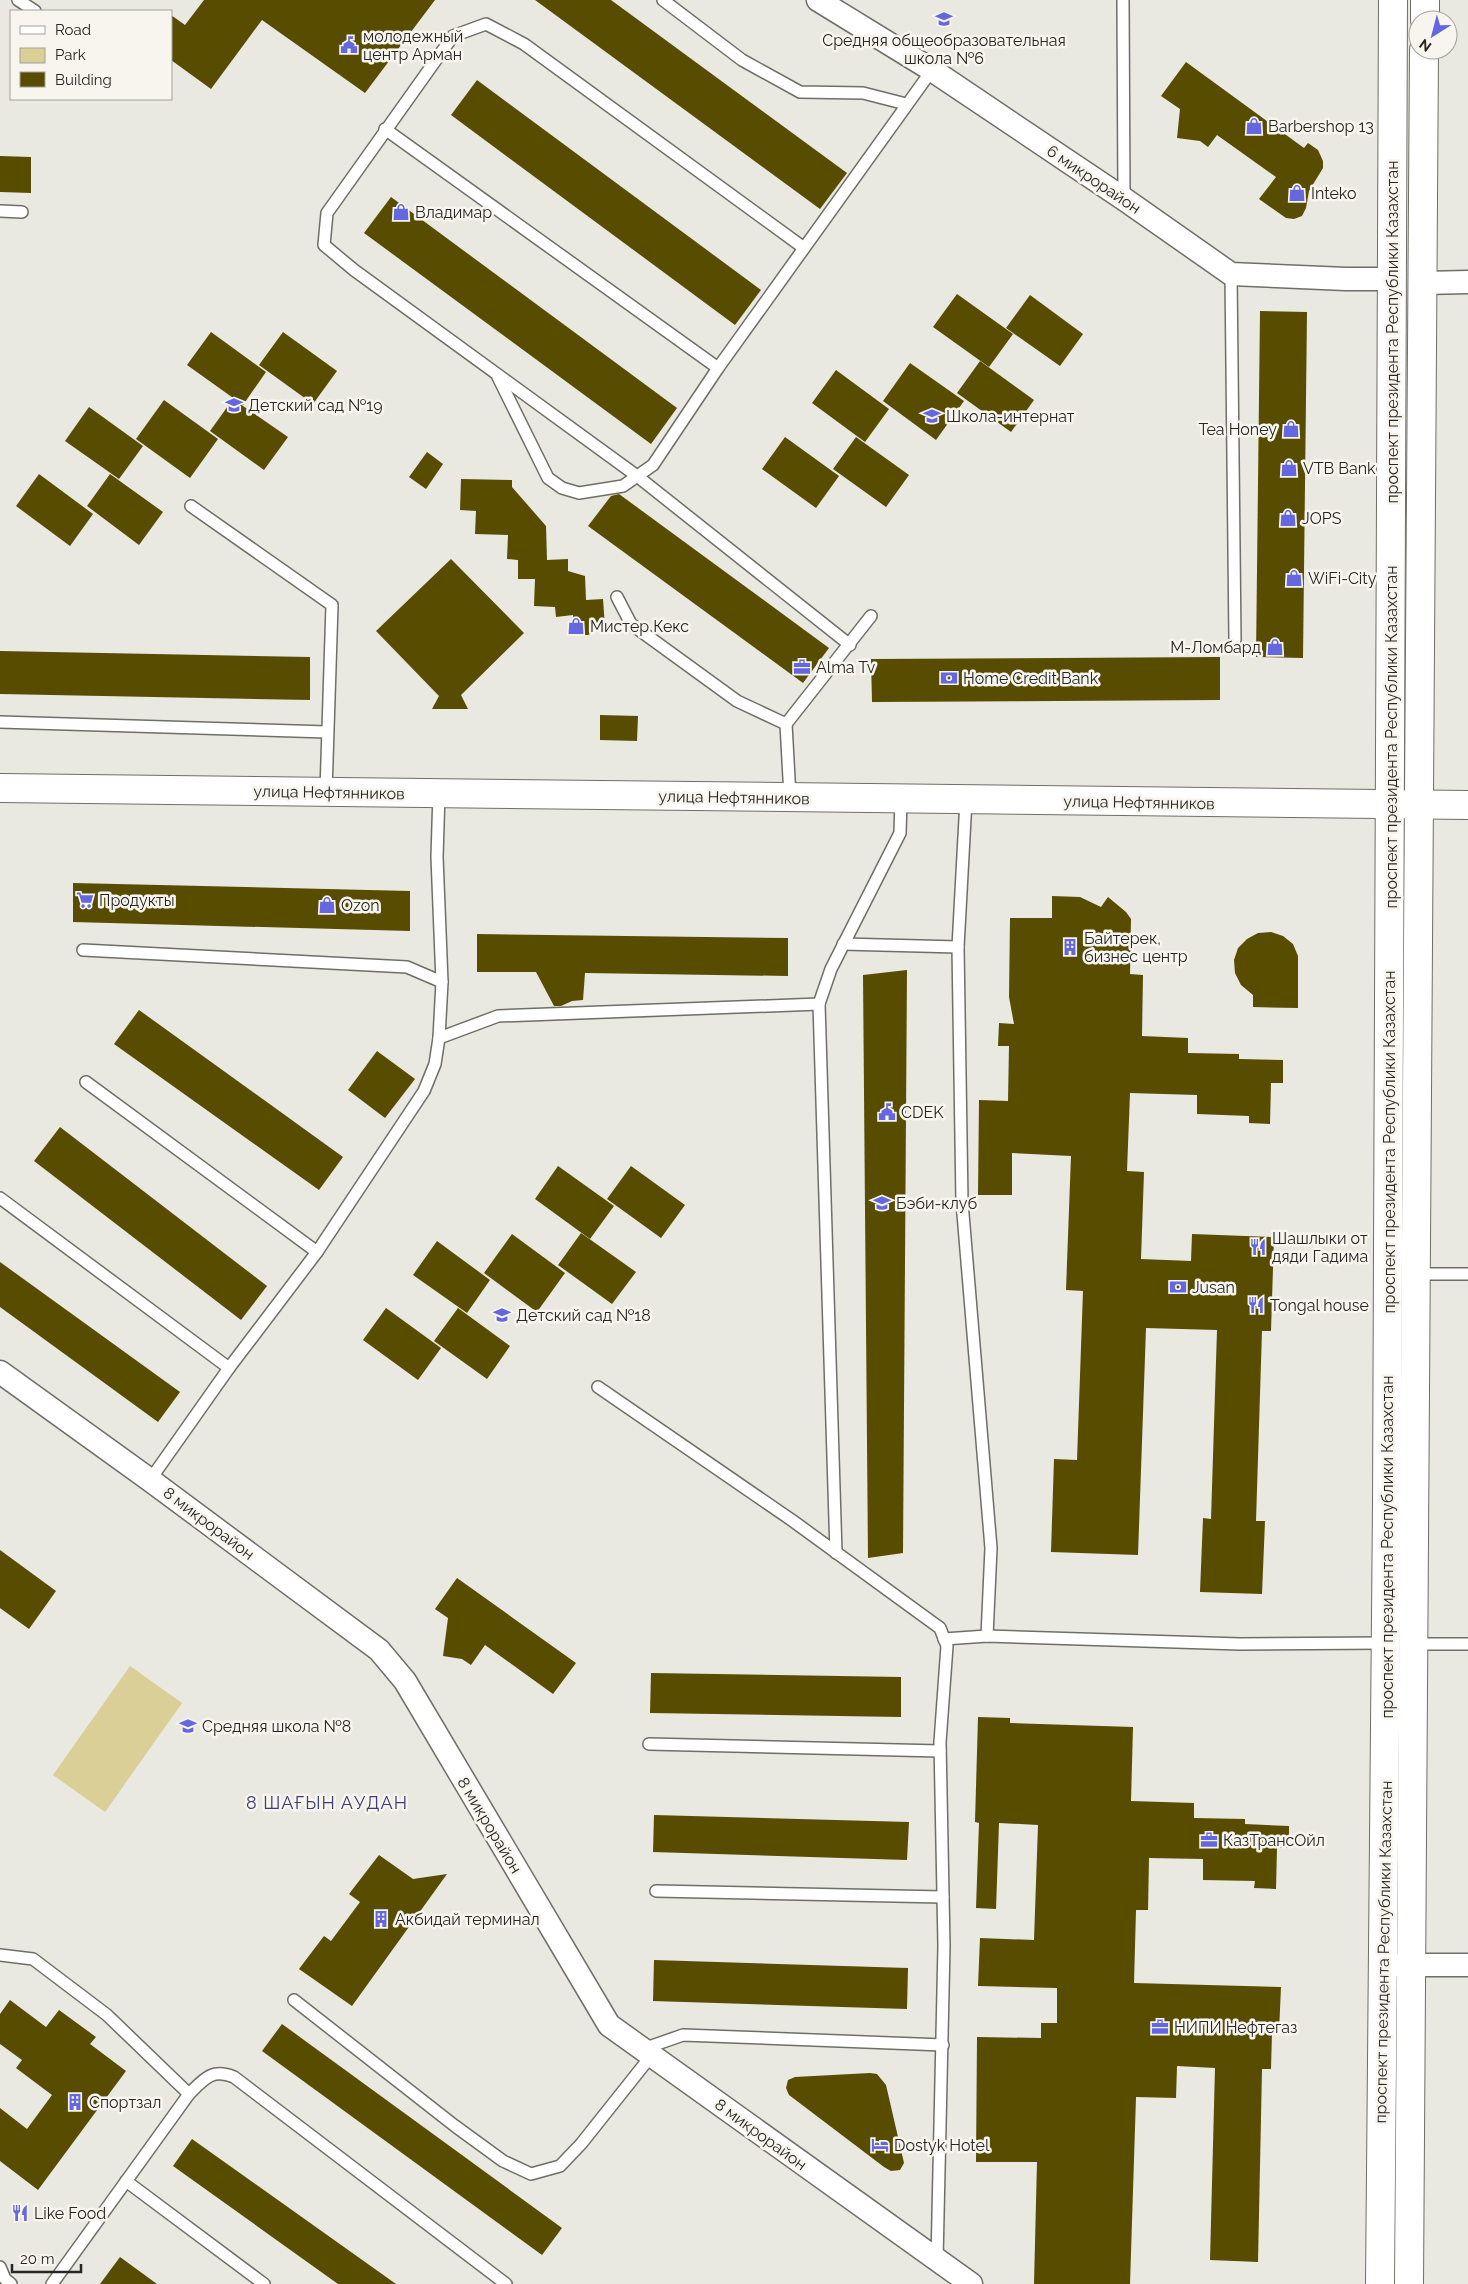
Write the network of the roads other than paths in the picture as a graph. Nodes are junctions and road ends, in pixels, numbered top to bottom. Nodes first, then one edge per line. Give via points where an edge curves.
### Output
1 (18, 0) edge
2 (663, 0) edge
3 (818, 0) edge
4 (1122, 0) edge
5 (1393, 0) edge
6 (33, 10) edge
7 (1424, 60) edge
8 (932, 70) junction
9 (906, 104) junction
10 (385, 129) junction
11 (1124, 199) junction
12 (0, 211) edge
13 (22, 212) dead end
14 (804, 248) junction
15 (1231, 274) junction
16 (1392, 279) junction
17 (1423, 282) junction
18 (1468, 282) edge
19 (718, 368) junction
20 (497, 375) junction
21 (637, 476) junction
22 (191, 506) dead end
23 (617, 597) dead end
24 (872, 616) dead end
25 (1235, 640) dead end
26 (850, 645) junction
27 (0, 722) edge
28 (786, 724) junction
29 (327, 732) junction
30 (0, 788) edge
31 (326, 791) junction
32 (439, 793) junction
33 (790, 798) junction
34 (900, 799) junction
35 (966, 800) junction
36 (1420, 805) junction
37 (1468, 805) edge
38 (1390, 806) junction
39 (843, 944) junction
40 (958, 947) junction
41 (83, 950) dead end
42 (442, 982) junction
43 (819, 1004) junction
44 (439, 1038) junction
45 (86, 1082) dead end
46 (0, 1198) edge
47 (317, 1252) junction
48 (1416, 1274) junction
49 (1468, 1274) edge
50 (230, 1368) junction
51 (0, 1372) edge
52 (598, 1387) dead end
53 (150, 1480) junction
54 (836, 1553) junction
55 (987, 1636) junction
56 (944, 1639) junction
57 (1386, 1643) junction
58 (1413, 1644) junction
59 (1468, 1644) edge
60 (649, 1744) dead end
61 (940, 1750) junction
62 (656, 1891) dead end
63 (943, 1897) junction
64 (0, 1955) edge
65 (1383, 1965) junction
66 (1468, 1965) edge
67 (1411, 1966) junction
68 (294, 2000) dead end
69 (943, 2045) junction
70 (647, 2052) junction
71 (189, 2094) junction
72 (126, 2181) junction
73 (937, 2260) junction
74 (0, 2267) edge
75 (11, 2284) edge
76 (52, 2284) edge
77 (264, 2284) edge
78 (506, 2284) edge
79 (971, 2284) edge
80 (1380, 2284) edge
81 (1409, 2284) edge

1 - 6 lane
2 - 9 lane via 742,60 800,92 863,93
3 - 8 street, 6 микрорайон
4 - 11 lane
5 - 16 main road, проспект президента Республики Казахстан
7 - 17 main road, проспект президента Республики Казахстан
8 - 9 lane
8 - 11 street, 6 микрорайон
9 - 14 lane
10 - 14 lane via 453,36 486,24 524,44
10 - 19 lane
10 - 20 lane via 326,213 324,245
11 - 15 street, 6 микрорайон
12 - 13 lane
14 - 19 lane
15 - 16 street
15 - 25 lane
16 - 38 main road, проспект президента Республики Казахстан
17 - 18 street
17 - 36 main road, проспект президента Республики Казахстан
19 - 21 lane via 653,465
20 - 21 lane
20 - 21 lane via 548,478 562,488 579,493 623,486
21 - 26 lane
22 - 29 lane via 332,605
23 - 28 lane via 631,624 737,701
24 - 26 lane
26 - 28 lane
27 - 29 lane
28 - 33 lane
29 - 31 lane
30 - 31 main road, улица Нефтянников
31 - 32 main road, улица Нефтянников
32 - 33 main road, улица Нефтянников
32 - 42 lane via 437,857
33 - 34 main road, улица Нефтянников
34 - 35 main road, улица Нефтянников
34 - 39 lane via 900,833
35 - 38 main road, улица Нефтянников
35 - 40 lane
36 - 37 main road, улица Нефтянников
36 - 38 main road, улица Нефтянников
36 - 48 main road, проспект президента Республики Казахстан
38 - 57 main road, проспект президента Республики Казахстан
39 - 40 lane
39 - 43 lane via 830,968
40 - 55 lane via 962,1202 991,1548
41 - 42 lane via 407,967
42 - 44 lane
43 - 44 lane via 498,1016
43 - 54 lane
44 - 47 lane via 435,1064 424,1091
45 - 47 lane
46 - 50 lane
47 - 50 lane
48 - 49 lane
48 - 58 main road, проспект президента Республики Казахстан
50 - 53 lane
51 - 53 street, 8 микрорайон
52 - 54 lane
53 - 70 street, 8 микрорайон via 379,1650 405,1681 609,2025
54 - 56 lane via 940,1628
55 - 56 lane
55 - 57 lane via 1240,1644
56 - 61 lane
57 - 58 street
57 - 65 main road, проспект президента Республики Казахстан
58 - 59 lane
58 - 67 main road, проспект президента Республики Казахстан
60 - 61 lane
61 - 63 lane
62 - 63 lane
63 - 69 lane
64 - 71 lane via 33,1959 107,2015
65 - 67 street
65 - 80 main road, проспект президента Республики Казахстан
66 - 67 street
67 - 81 main road, проспект президента Республики Казахстан
68 - 70 lane via 455,2126 503,2161 531,2174 560,2166 576,2150
69 - 70 lane via 683,2035
69 - 73 lane
70 - 73 street, 8 микрорайон
71 - 72 lane
71 - 78 lane via 210,2075 222,2072 234,2077
72 - 76 lane
72 - 77 lane
73 - 79 street, 8 микрорайон
74 - 75 lane via 4,2280

